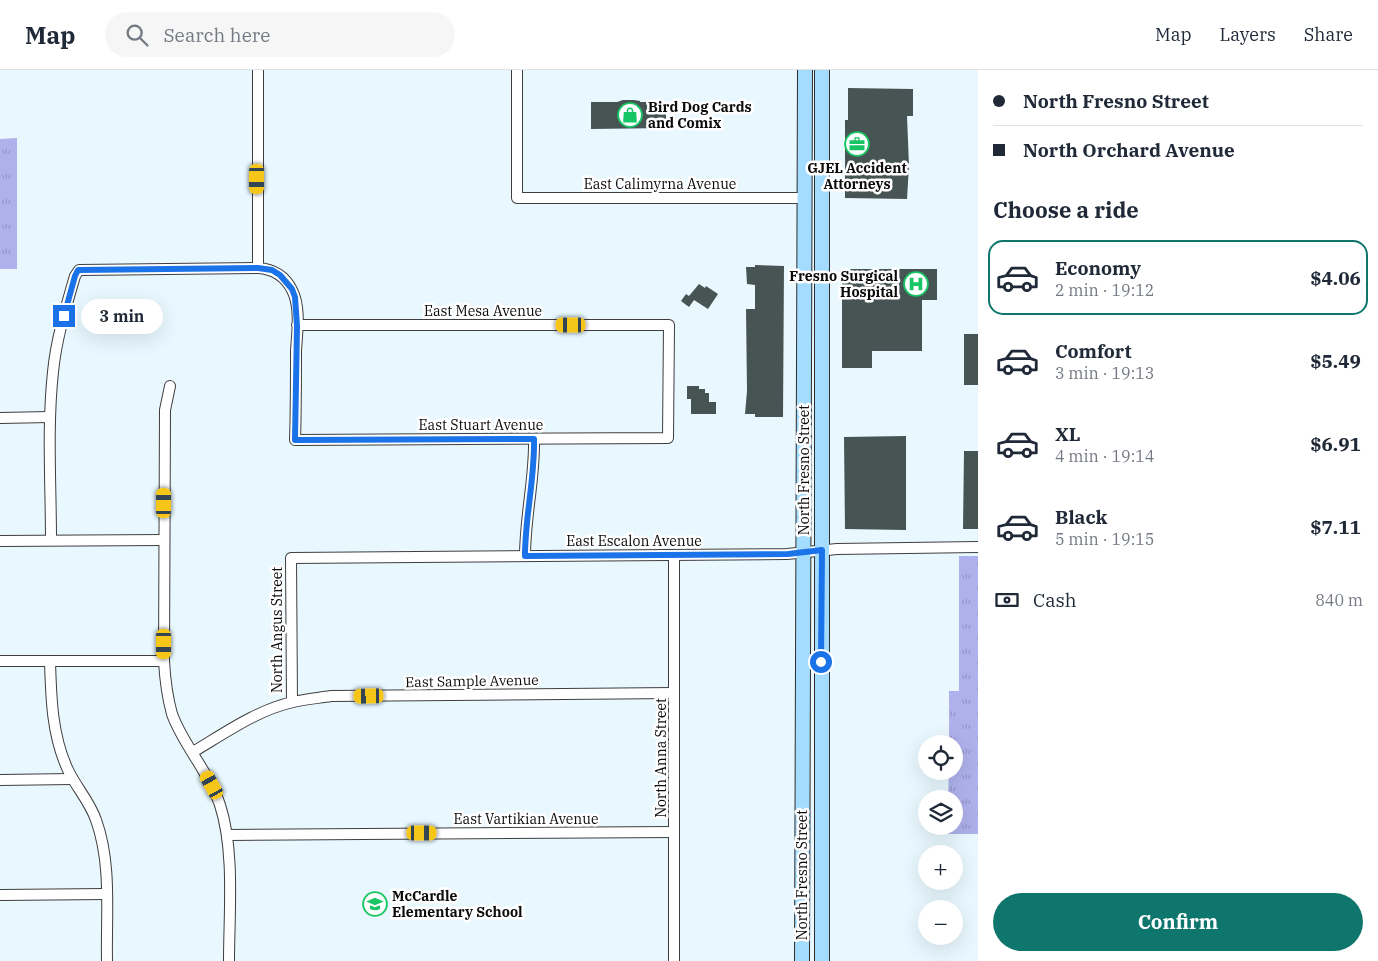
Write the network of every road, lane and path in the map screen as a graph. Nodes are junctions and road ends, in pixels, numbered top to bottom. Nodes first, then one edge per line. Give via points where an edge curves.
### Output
1 (258, 70) edge
2 (517, 70) edge
3 (805, 70) edge
4 (822, 70) edge
5 (804, 198) junction
6 (258, 268) junction
7 (822, 301) junction
8 (297, 326) junction
9 (170, 386) dead end
10 (50, 417) junction
11 (0, 418) edge
12 (668, 438) joint
13 (534, 439) junction
14 (51, 540) junction
15 (164, 540) junction
16 (0, 541) edge
17 (978, 547) edge
18 (822, 550) junction
19 (804, 552) junction
20 (674, 554) junction
21 (525, 556) junction
22 (291, 558) joint
23 (0, 661) edge
24 (50, 661) junction
25 (164, 661) junction
26 (674, 693) junction
27 (292, 702) junction
28 (194, 752) junction
29 (72, 779) junction
30 (0, 780) edge
31 (802, 827) junction
32 (674, 832) junction
33 (228, 835) junction
34 (106, 894) junction
35 (0, 895) edge
36 (822, 941) junction
37 (107, 961) edge
38 (228, 961) edge
39 (674, 961) edge
40 (802, 961) edge
41 (822, 961) edge

1 - 6 street
2 - 5 street, East Calimyrna Avenue via 517,198
3 - 5 main road, North Fresno Street
4 - 7 main road, North Fresno Street
5 - 7 main road via 812,204 814,290
5 - 19 main road, North Fresno Street
6 - 8 street via 272,270 292,289
6 - 10 street via 78,270 60,333
7 - 18 main road, North Fresno Street
8 - 12 street, East Mesa Avenue via 669,324
8 - 13 street, East Stuart Avenue via 295,440
9 - 15 street via 165,410
10 - 11 street
10 - 14 street
12 - 13 street, East Stuart Avenue
13 - 21 street
14 - 15 street
14 - 16 street
15 - 25 street
17 - 18 street, East Escalon Avenue
18 - 19 street, East Escalon Avenue
18 - 36 main road, North Fresno Street
19 - 20 street, East Escalon Avenue
19 - 31 main road, North Fresno Street
20 - 21 street, East Escalon Avenue
20 - 26 street, North Anna Street
21 - 22 street, East Escalon Avenue
22 - 27 street, North Angus Street
23 - 24 street
24 - 25 street
24 - 29 street via 54,724
25 - 28 street via 173,715
26 - 27 street, East Sample Avenue via 331,696
26 - 32 street, North Anna Street
27 - 28 street, East Sample Avenue via 240,724
28 - 33 street via 220,803
29 - 30 street
29 - 34 street via 98,826 104,853
31 - 36 main road via 808,838 810,855 810,921 813,931
31 - 40 main road, North Fresno Street
32 - 33 street, East Vartikian Avenue
32 - 39 street, North Anna Street
33 - 38 street
34 - 35 street
34 - 37 street
36 - 41 main road, North Fresno Street

